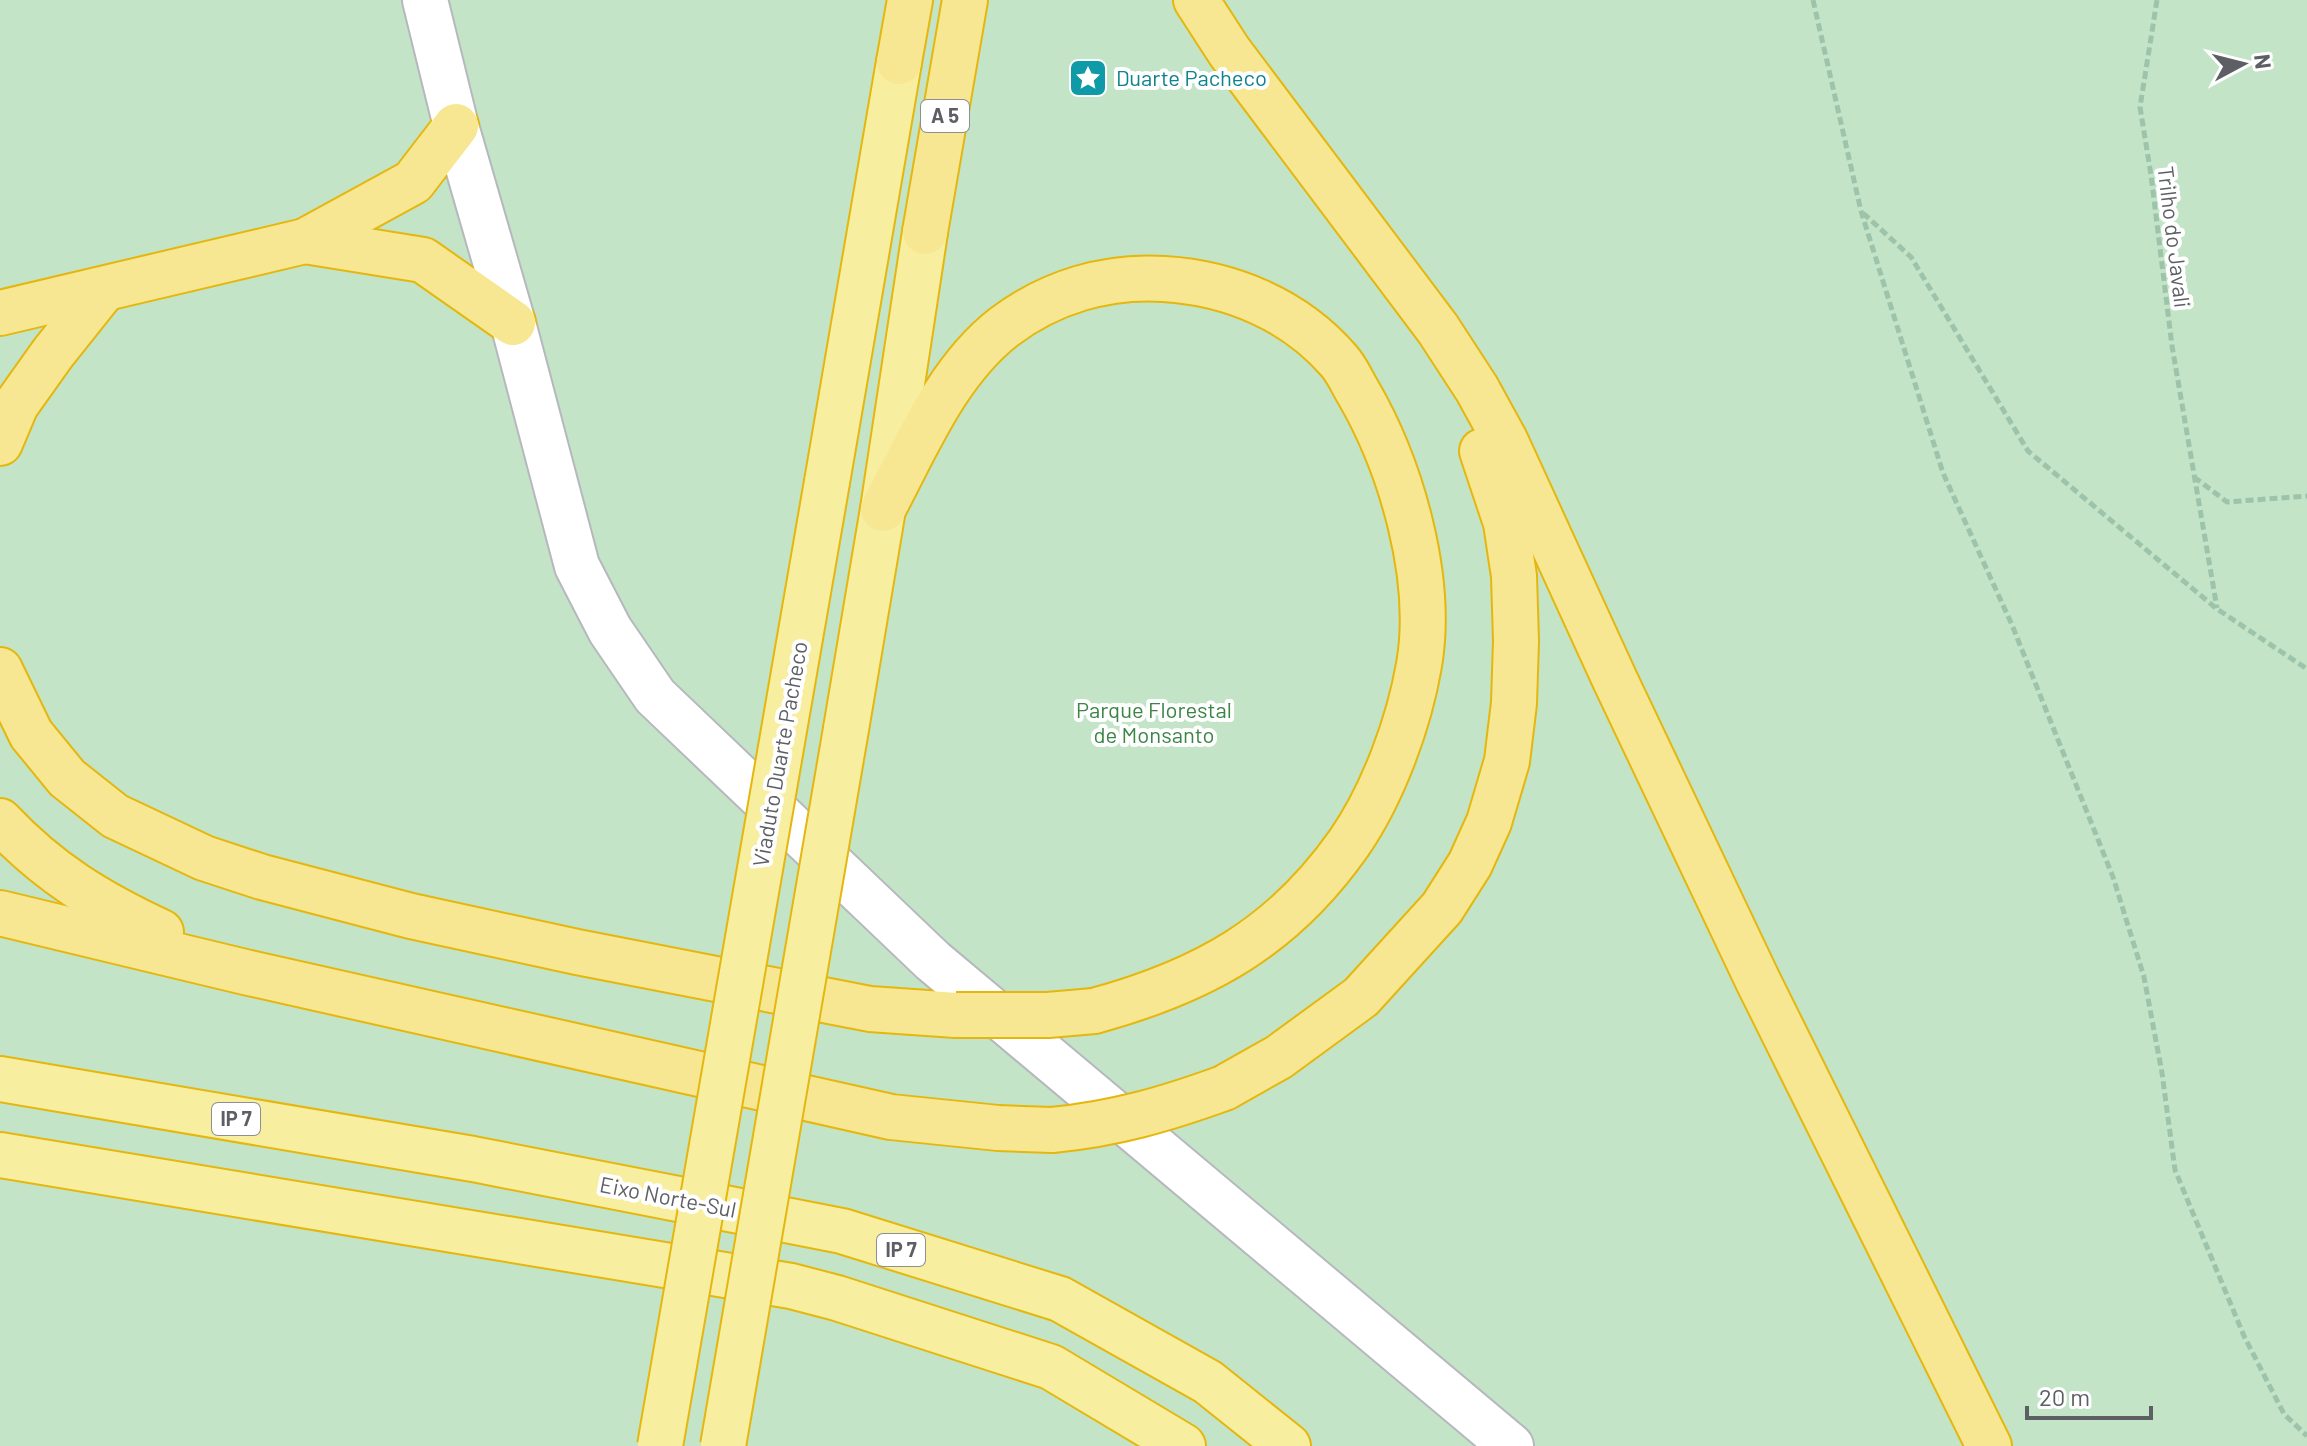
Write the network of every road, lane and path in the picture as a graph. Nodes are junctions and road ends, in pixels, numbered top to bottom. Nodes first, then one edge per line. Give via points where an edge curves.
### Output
1 (425, 0) edge
2 (908, 0) edge
3 (965, 0) edge
4 (1196, 0) edge
5 (1813, 0) edge
6 (2157, 0) edge
7 (456, 126) junction
8 (1861, 211) junction
9 (305, 241) junction
10 (1388, 262) junction
11 (104, 289) junction
12 (0, 313) edge
13 (513, 323) junction
14 (0, 443) edge
15 (2194, 477) junction
16 (2307, 496) edge
17 (883, 509) junction
18 (2217, 609) junction
19 (2307, 669) edge
20 (0, 670) edge
21 (0, 821) edge
22 (0, 913) edge
23 (245, 972) junction
24 (0, 1079) edge
25 (0, 1155) edge
26 (2307, 1436) edge
27 (660, 1446) edge
28 (723, 1446) edge
29 (1183, 1446) edge
30 (1288, 1446) edge
31 (1511, 1446) edge
32 (1989, 1446) edge

1 - 7 main road
2 - 27 highway, Viaduto Duarte Pacheco, bridge
3 - 17 highway, A 5
4 - 10 highway
5 - 8 path
6 - 15 path, Trilho do Javali via 2140,107
7 - 9 highway via 413,182
7 - 13 main road
8 - 18 path via 1911,257 2028,451
8 - 26 path via 1943,473 2012,625 2113,877 2144,977 2175,1170 2244,1336 2284,1414
9 - 11 highway
9 - 13 highway via 423,260
10 - 23 highway, bridge via 1465,410 1506,523 1516,641 1507,761 1489,822 1442,908 1361,997 1279,1057 1224,1088 1139,1117 1052,1130 998,1128 891,1117
10 - 32 highway via 1438,329 1505,440 1758,981
11 - 12 highway
11 - 14 highway via 16,405
13 - 31 main road via 577,566 610,630 655,696 933,961
15 - 16 path via 2227,502
15 - 18 path, Trilho do Javali
17 - 20 highway, bridge via 941,401 972,359 1003,327 1052,297 1096,283 1144,277 1196,281 1252,296 1302,327 1340,362 1373,418 1412,532 1422,596 1419,663 1404,724 1381,785 1351,840 1316,885 1282,920 1237,953 1139,999 1094,1011 1034,1015 870,1009 411,916 204,858 115,816 67,778 31,734
17 - 28 highway, bridge
18 - 19 path
21 - 23 highway via 28,850 108,908
22 - 23 highway
24 - 30 highway, Eixo Norte-Sul / IP 7 via 473,1159 842,1231 1060,1299 1208,1382
25 - 29 highway via 791,1286 1051,1367

